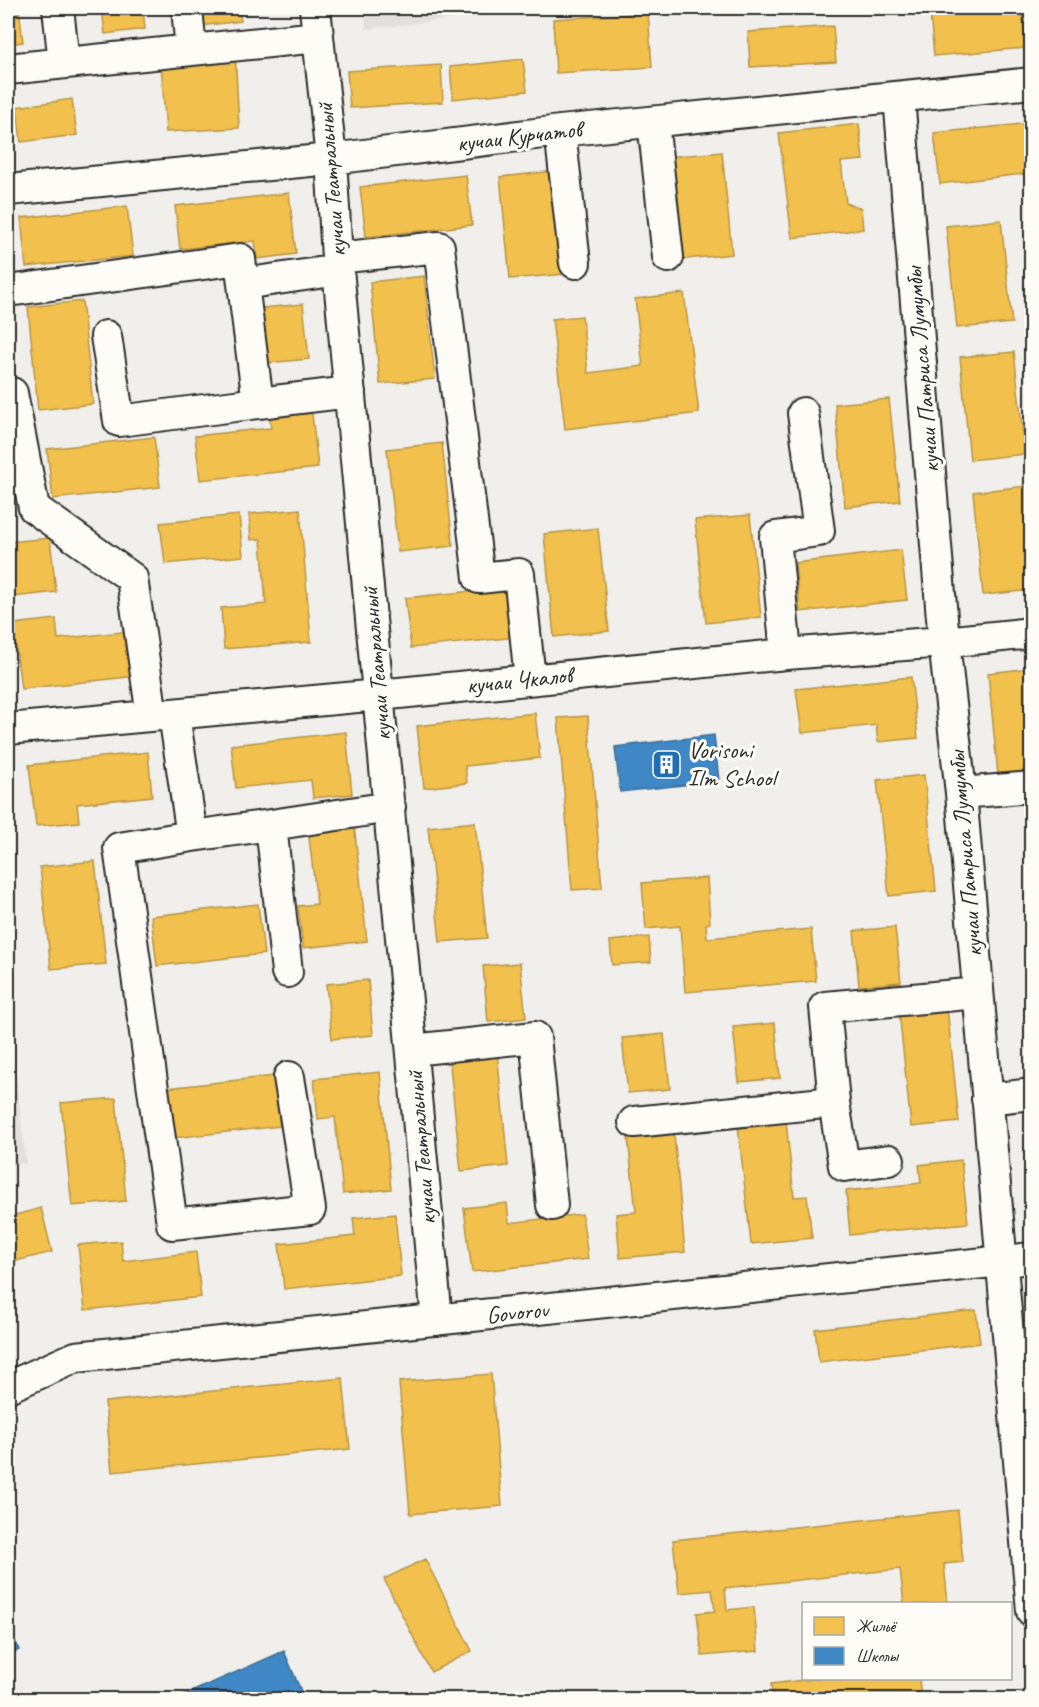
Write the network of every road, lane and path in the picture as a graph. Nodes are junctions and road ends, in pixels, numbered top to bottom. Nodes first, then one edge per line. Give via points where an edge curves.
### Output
1 (58, 8) edge
2 (187, 8) edge
3 (315, 8) edge
4 (318, 37) junction
5 (191, 50) junction
6 (64, 63) junction
7 (8, 69) edge
8 (1032, 83) edge
9 (899, 97) junction
10 (653, 122) junction
11 (560, 131) junction
12 (331, 159) junction
13 (8, 190) edge
14 (668, 258) dead end
15 (575, 263) dead end
16 (338, 264) junction
17 (243, 284) junction
18 (8, 291) edge
19 (106, 336) dead end
20 (350, 392) junction
21 (8, 394) edge
22 (258, 403) junction
23 (803, 413) dead end
24 (1032, 633) edge
25 (944, 642) junction
26 (786, 654) junction
27 (530, 679) junction
28 (379, 695) junction
29 (163, 715) junction
30 (8, 729) edge
31 (1032, 787) edge
32 (962, 793) junction
33 (390, 807) junction
34 (271, 825) junction
35 (192, 836) junction
36 (287, 972) dead end
37 (978, 993) junction
38 (412, 1050) junction
39 (289, 1077) dead end
40 (1032, 1094) edge
41 (987, 1099) junction
42 (834, 1102) junction
43 (634, 1122) dead end
44 (889, 1160) dead end
45 (552, 1205) dead end
46 (1032, 1258) edge
47 (1001, 1261) junction
48 (437, 1320) junction
49 (8, 1387) edge
50 (1032, 1611) edge

1 - 6 street
2 - 5 street
3 - 4 street, кучаи Театральный
4 - 5 street
4 - 12 street, кучаи Театральный
5 - 6 street
6 - 7 street
8 - 9 street, кучаи Курчатов
9 - 10 street, кучаи Курчатов
9 - 25 street, кучаи Патриса Лумумбы
10 - 11 street, кучаи Курчатов
10 - 14 street
11 - 12 street, кучаи Курчатов
11 - 15 street
12 - 13 street, кучаи Курчатов
12 - 16 street, кучаи Театральный
16 - 17 street
16 - 20 street, кучаи Театральный
16 - 27 street via 439,247 479,578 519,574
17 - 18 street via 240,259
17 - 22 street
19 - 22 street via 119,421
20 - 22 street
20 - 28 street, кучаи Театральный
21 - 29 street via 12,393 34,508 132,578
23 - 26 street via 819,531 775,537
24 - 25 street, кучаи Чкалов
25 - 26 street, кучаи Чкалов
25 - 32 street, кучаи Патриса Лумумбы
26 - 27 street, кучаи Чкалов
27 - 28 street, кучаи Чкалов
28 - 29 street, кучаи Чкалов
28 - 33 street, кучаи Театральный
29 - 30 street, кучаи Чкалов
29 - 35 street
31 - 32 street
32 - 37 street, кучаи Патриса Лумумбы
33 - 34 street
33 - 38 street, кучаи Театральный
34 - 35 street
34 - 36 street
35 - 39 street via 118,848 172,1224 310,1209
37 - 41 street, кучаи Патриса Лумумбы
37 - 42 street via 825,1006
38 - 45 street via 535,1037
38 - 48 street, кучаи Театральный
40 - 41 street
41 - 47 street, кучаи Патриса Лумумбы
42 - 43 street
42 - 44 street via 844,1166
46 - 47 street, Govorov
47 - 48 street, Govorov
47 - 50 street, кучаи Патриса Лумумбы
48 - 49 street, Govorov via 76,1358

